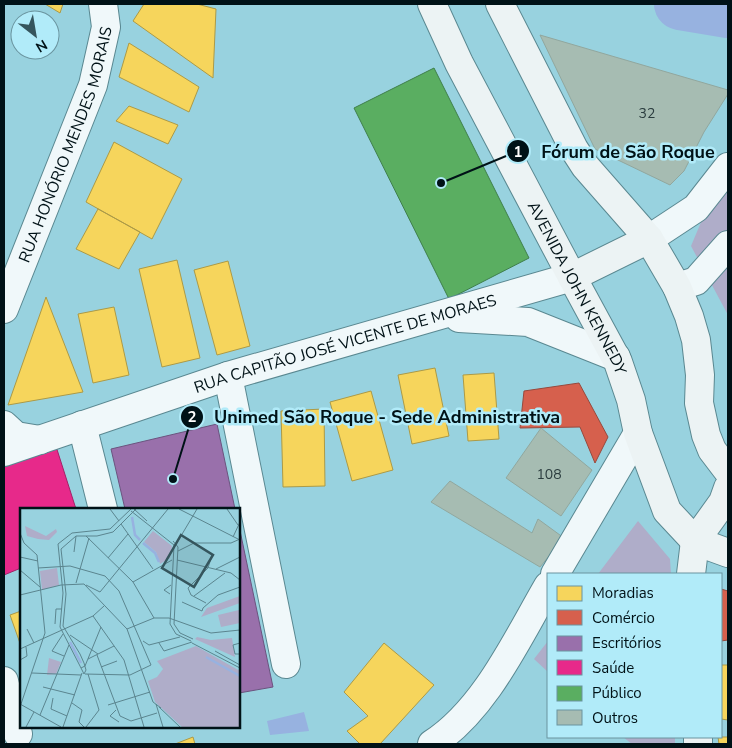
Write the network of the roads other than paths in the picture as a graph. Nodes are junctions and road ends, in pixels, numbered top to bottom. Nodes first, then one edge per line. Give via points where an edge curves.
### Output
1 (103, 4) edge
2 (432, 4) edge
3 (500, 4) edge
4 (728, 167) edge
5 (649, 240) junction
6 (728, 245) edge
7 (572, 278) junction
8 (677, 287) junction
9 (4, 310) edge
10 (438, 317) junction
11 (616, 357) junction
12 (228, 376) junction
13 (4, 425) edge
14 (82, 425) junction
15 (638, 433) junction
16 (40, 440) junction
17 (4, 452) edge
18 (728, 471) edge
19 (728, 488) edge
20 (103, 508) edge
21 (695, 542) junction
22 (728, 553) edge
23 (556, 573) edge
24 (691, 573) edge
25 (547, 588) edge
26 (286, 664) dead end
27 (4, 681) edge
28 (18, 734) dead end
29 (438, 740) edge

1 - 9 street, RUA HONÓRIO MENDES MORAIS via 106,27 93,85
2 - 7 main road, AVENIDA JOHN KENNEDY via 459,63
3 - 5 main road via 574,149
4 - 5 street via 696,208
5 - 7 main road
5 - 8 main road
6 - 8 street via 696,281
7 - 10 street, RUA CAPITÃO JOSÉ VICENTE DE MORAES
7 - 11 main road, AVENIDA JOHN KENNEDY
8 - 18 main road via 696,340 700,375 698,403 706,435 712,450
10 - 11 street via 528,322
10 - 12 street, RUA CAPITÃO JOSÉ VICENTE DE MORAES
11 - 15 main road, AVENIDA JOHN KENNEDY
12 - 14 street, RUA CAPITÃO JOSÉ VICENTE DE MORAES
12 - 26 street
13 - 16 street via 16,436
14 - 16 street, RUA CAPITÃO JOSÉ VICENTE DE MORAES
14 - 20 street
15 - 21 main road, AVENIDA JOHN KENNEDY via 667,511
15 - 23 street
16 - 17 street, RUA CAPITÃO JOSÉ VICENTE DE MORAES
19 - 21 main road via 723,502
21 - 22 main road, AVENIDA JOHN KENNEDY
21 - 24 main road
25 - 29 street via 486,693
27 - 28 street

